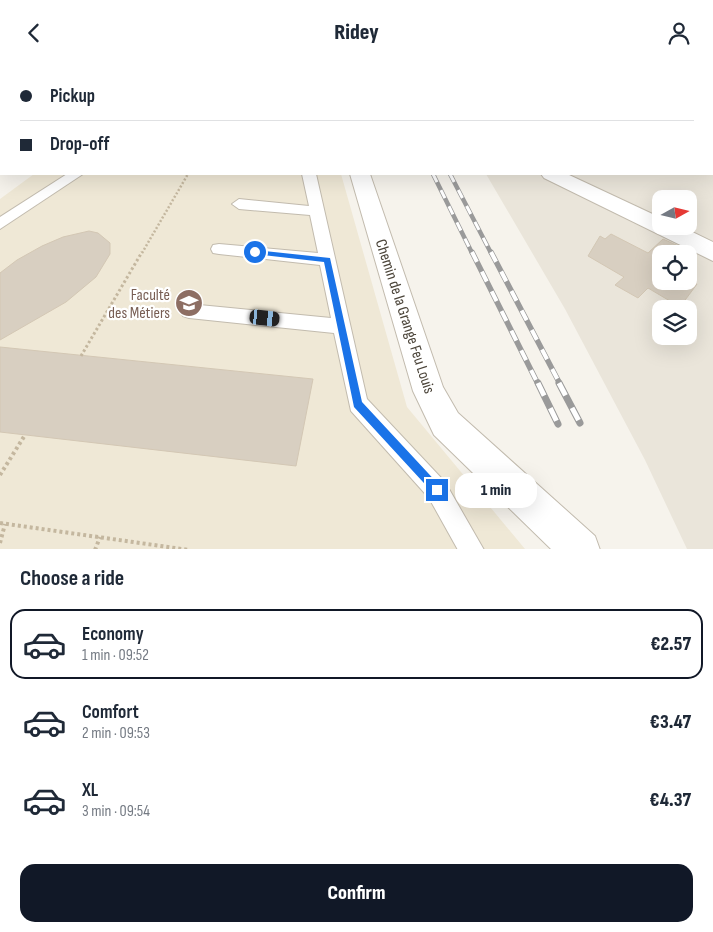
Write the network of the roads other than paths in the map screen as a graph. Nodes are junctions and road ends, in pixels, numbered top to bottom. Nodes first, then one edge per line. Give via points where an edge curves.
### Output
1 (74, 175) edge
2 (310, 175) edge
3 (360, 175) edge
4 (553, 175) edge
5 (239, 204) dead end
6 (317, 211) junction
7 (0, 224) edge
8 (219, 249) dead end
9 (713, 252) edge
10 (327, 259) junction
11 (188, 311) dead end
12 (341, 325) junction
13 (472, 549) edge
14 (581, 549) edge

1 - 7 lane
2 - 6 lane
3 - 14 street, Chemin de la Grange Feu Louis via 428,391 446,424
4 - 9 street
5 - 6 lane
6 - 10 lane
8 - 10 lane
10 - 12 lane
11 - 12 lane
12 - 13 lane via 358,404 437,490

